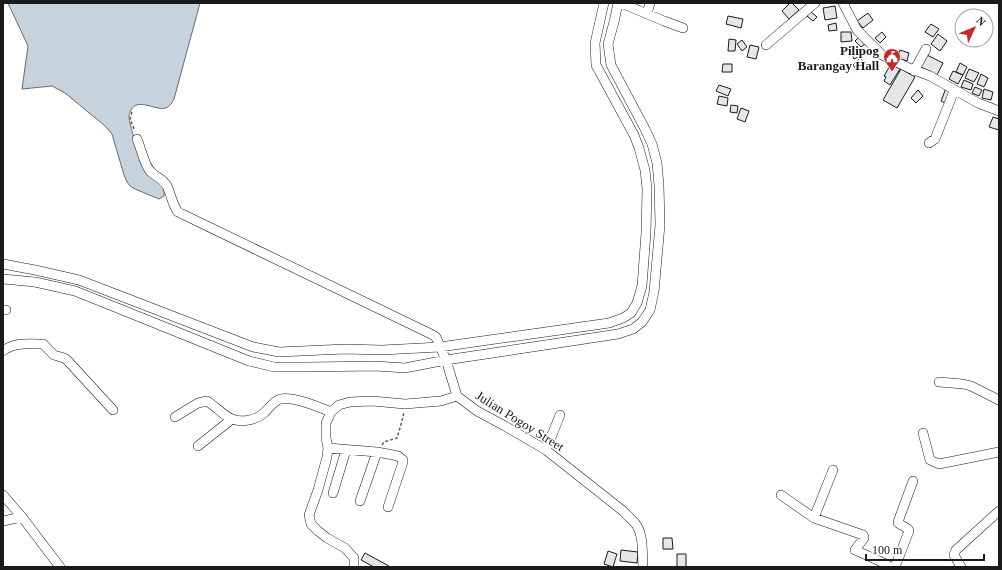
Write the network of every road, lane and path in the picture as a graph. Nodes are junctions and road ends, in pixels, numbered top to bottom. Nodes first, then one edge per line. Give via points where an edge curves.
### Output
1 (604, 3) edge
2 (619, 3) edge
3 (650, 3) edge
4 (815, 3) edge
5 (843, 3) edge
6 (647, 14) junction
7 (683, 28) dead end
8 (766, 45) dead end
9 (926, 49) dead end
10 (914, 70) junction
11 (954, 90) junction
12 (999, 111) edge
13 (132, 112) dead end
14 (137, 139) joint
15 (930, 143) dead end
16 (3, 264) edge
17 (3, 279) edge
18 (440, 347) junction
19 (3, 351) edge
20 (446, 360) junction
21 (939, 382) dead end
22 (456, 396) junction
23 (999, 400) edge
24 (405, 404) junction
25 (113, 410) dead end
26 (331, 412) junction
27 (560, 415) dead end
28 (175, 417) dead end
29 (232, 419) junction
30 (923, 433) dead end
31 (198, 446) dead end
32 (328, 448) junction
33 (346, 450) junction
34 (546, 450) junction
35 (376, 452) junction
36 (999, 452) edge
37 (833, 470) dead end
38 (913, 482) dead end
39 (333, 493) dead end
40 (781, 494) dead end
41 (3, 495) edge
42 (360, 501) dead end
43 (388, 507) dead end
44 (999, 511) edge
45 (22, 516) junction
46 (814, 518) junction
47 (3, 521) edge
48 (354, 566) edge
49 (60, 567) edge
50 (643, 567) edge
51 (890, 567) edge
52 (895, 567) edge
53 (961, 567) edge

1 - 18 street via 595,43 596,65 634,136 645,170 646,233 642,286 637,303 623,318 609,323
2 - 6 street
2 - 20 street via 608,44 611,65 645,129 657,163 660,225 650,310 634,329 618,334
3 - 6 street
4 - 8 street
5 - 10 street via 857,30 882,55
6 - 7 street
9 - 10 street
10 - 11 street
11 - 12 street
11 - 15 street via 936,139
13 - 14 path via 130,119
14 - 18 street via 147,166 166,185 178,212 431,334 436,337
16 - 18 street via 80,280 254,347 279,352
17 - 20 street via 35,282 75,292 249,361 274,366 405,368
18 - 20 street
19 - 25 street via 12,346 43,344 54,355 67,360
20 - 22 street
21 - 23 street via 971,386
22 - 24 street, Julian Pogoy Street via 441,401
22 - 34 street, Julian Pogoy Street via 477,411
24 - 26 street, Julian Pogoy Street via 350,402 339,405
24 - 35 path via 396,438 384,442
26 - 29 street via 308,403 280,399 259,417 250,420
26 - 32 street via 326,423
27 - 34 street
28 - 29 street via 198,403 207,401
29 - 31 street
30 - 36 street via 930,460 939,464
32 - 33 street
32 - 48 street via 310,515 311,524 344,548 354,558
33 - 35 street
33 - 39 street
34 - 50 street, Julian Pogoy Street via 634,522 641,541
35 - 42 street
35 - 43 street via 398,456 403,462
37 - 46 street
38 - 52 street via 898,522 909,531
40 - 46 street
41 - 45 street
44 - 53 street via 956,550 954,555
45 - 47 street
45 - 49 street
46 - 51 street via 863,535 864,538 855,550

